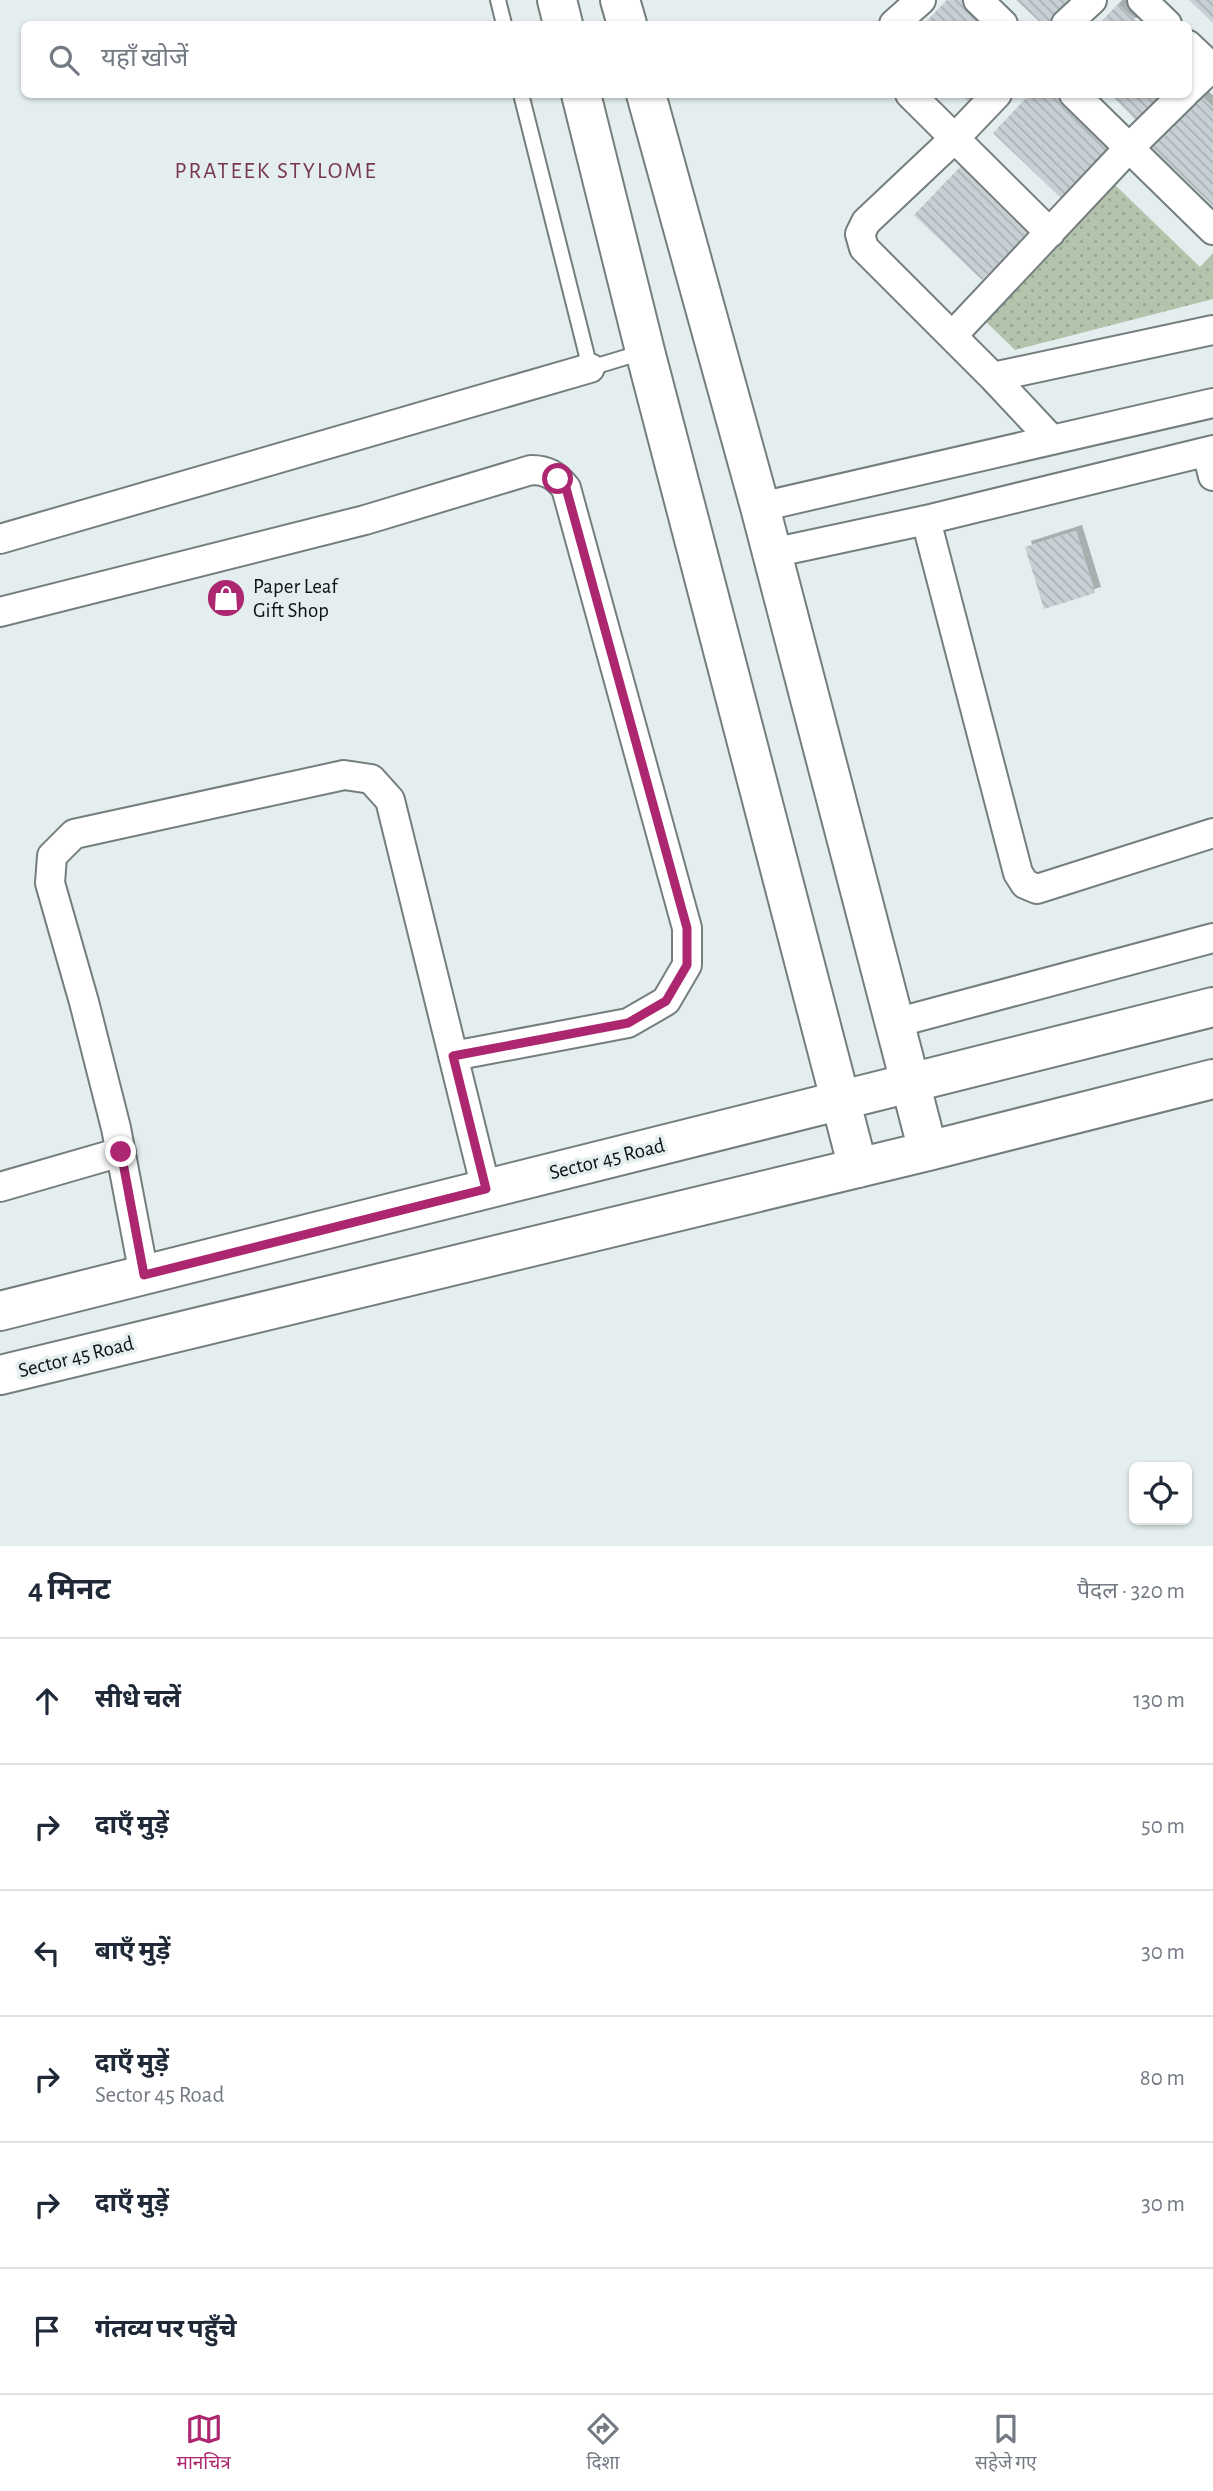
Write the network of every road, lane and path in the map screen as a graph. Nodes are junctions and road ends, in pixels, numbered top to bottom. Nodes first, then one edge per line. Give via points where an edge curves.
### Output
1 (498, 0) edge
2 (557, 0) edge
3 (620, 0) edge
4 (921, 0) edge
5 (978, 0) edge
6 (1092, 0) edge
7 (1142, 0) edge
8 (503, 21) edge
9 (562, 21) edge
10 (626, 21) edge
11 (897, 21) edge
12 (1000, 21) edge
13 (1069, 21) edge
14 (1164, 21) edge
15 (1192, 49) edge
16 (1212, 67) edge
17 (1192, 86) edge
18 (522, 98) edge
19 (582, 98) edge
20 (647, 98) edge
21 (915, 98) edge
22 (993, 98) edge
23 (1078, 98) edge
24 (1180, 98) edge
25 (955, 138) junction
26 (1129, 148) junction
27 (1213, 230) edge
28 (1050, 233) junction
29 (1213, 330) edge
30 (952, 336) junction
31 (645, 351) junction
32 (590, 368) junction
33 (993, 377) junction
34 (1213, 403) edge
35 (1052, 440) junction
36 (1211, 459) edge
37 (760, 507) junction
38 (926, 520) junction
39 (0, 538) edge
40 (772, 553) junction
41 (0, 612) edge
42 (1213, 833) edge
43 (1213, 938) edge
44 (1213, 1007) edge
45 (895, 1023) junction
46 (453, 1056) junction
47 (1213, 1079) edge
48 (910, 1083) junction
49 (841, 1100) junction
50 (928, 1151) junction
51 (121, 1152) junction
52 (858, 1168) junction
53 (0, 1187) edge
54 (486, 1189) junction
55 (144, 1275) junction
56 (0, 1311) edge
57 (0, 1375) edge

1 - 8 lane
2 - 9 street
3 - 10 street
4 - 11 street
5 - 12 street
6 - 13 street
7 - 14 street
15 - 16 street
16 - 17 street
18 - 32 lane
19 - 31 street
20 - 37 street
21 - 25 street
22 - 25 street
23 - 26 street
24 - 26 street
25 - 28 street
25 - 30 street via 866,222 860,234 864,248
26 - 27 street
26 - 28 street
28 - 30 street
29 - 33 street
30 - 33 street
31 - 32 lane
31 - 49 street
32 - 39 street
33 - 35 street
34 - 35 street
35 - 37 street
36 - 38 street
37 - 40 street
38 - 40 street
38 - 42 street via 1018,873 1025,884 1037,890
40 - 45 street
41 - 46 street via 365,520 531,470 545,470 558,479 566,488 687,928 687,965 666,1001 628,1023
43 - 45 street
44 - 48 street, Sector 45 Road
45 - 48 street
46 - 51 street via 390,800 371,779 344,775 74,834 52,856 50,883
46 - 54 street
47 - 50 street, Sector 45 Road
48 - 49 street, Sector 45 Road
48 - 50 street
49 - 52 street
49 - 54 street, Sector 45 Road
50 - 52 street, Sector 45 Road
51 - 53 street
51 - 55 street
52 - 57 street, Sector 45 Road
54 - 55 street, Sector 45 Road
55 - 56 street, Sector 45 Road

